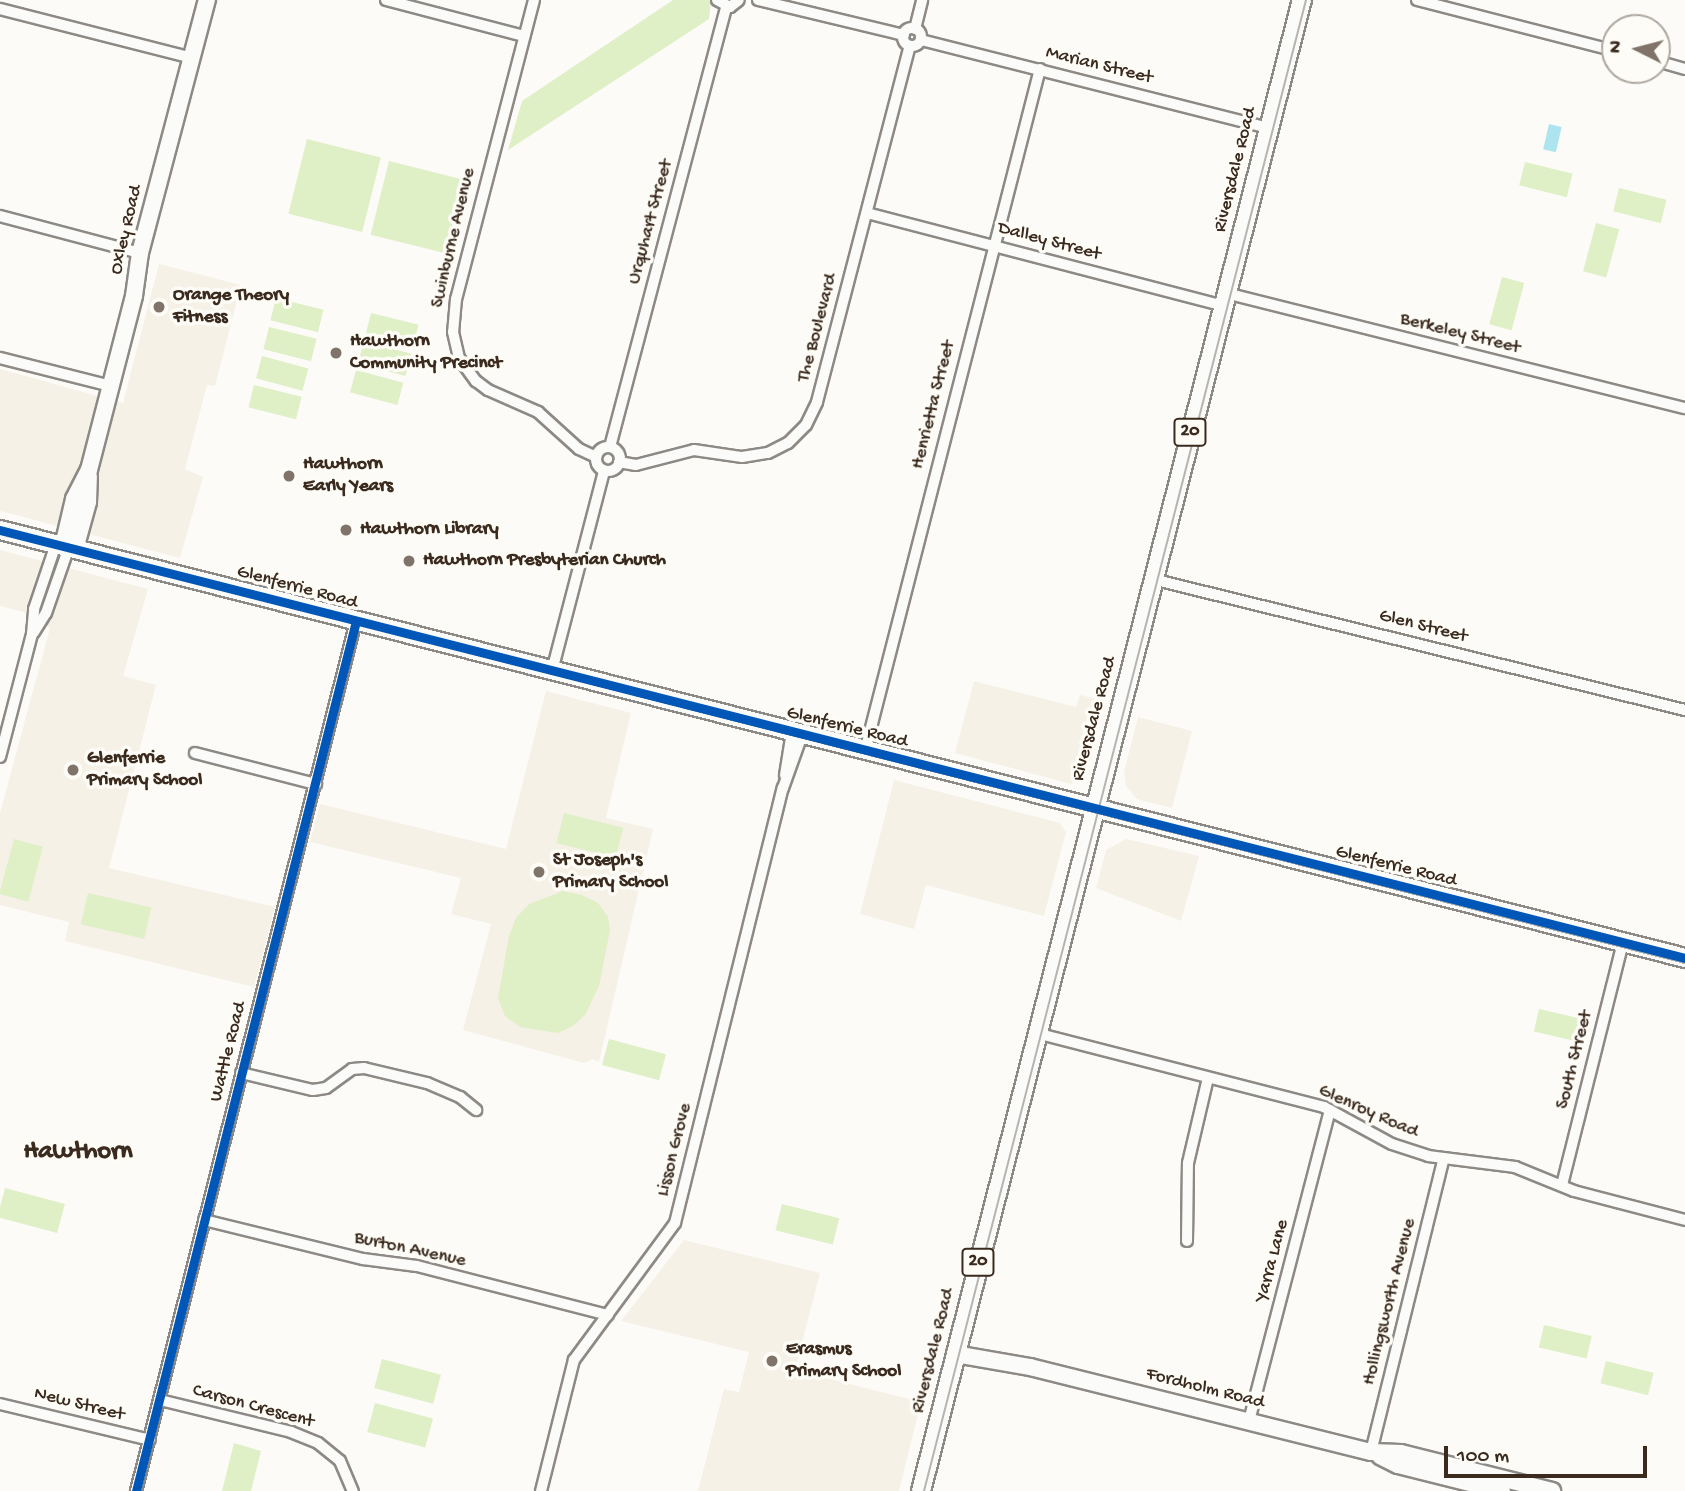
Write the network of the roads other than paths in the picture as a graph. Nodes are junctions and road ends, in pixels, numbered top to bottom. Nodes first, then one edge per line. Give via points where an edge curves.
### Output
1 (207, 0) edge
2 (386, 0) edge
3 (534, 0) edge
4 (739, 0) edge
5 (758, 0) edge
6 (922, 0) edge
7 (1302, 0) edge
8 (1417, 0) edge
9 (721, 3) edge
10 (0, 9) edge
11 (915, 29) junction
12 (904, 34) junction
13 (524, 36) junction
14 (915, 43) junction
15 (1601, 47) edge
16 (192, 58) junction
17 (1040, 69) junction
18 (1268, 128) junction
19 (867, 213) junction
20 (0, 216) edge
21 (993, 246) junction
22 (140, 253) junction
23 (1224, 300) junction
24 (0, 358) edge
25 (111, 386) junction
26 (1685, 408) edge
27 (610, 447) junction
28 (596, 457) junction
29 (619, 462) junction
30 (604, 471) junction
31 (0, 530) edge
32 (66, 546) junction
33 (1152, 579) junction
34 (356, 621) junction
35 (552, 671) junction
36 (1685, 710) edge
37 (797, 733) junction
38 (865, 751) junction
39 (195, 753) dead end
40 (0, 757) edge
41 (316, 784) junction
42 (1093, 809) junction
43 (1623, 943) junction
44 (1685, 958) edge
45 (1036, 1033) junction
46 (241, 1073) junction
47 (1208, 1078) junction
48 (476, 1110) dead end
49 (1330, 1110) junction
50 (1443, 1160) junction
51 (1562, 1185) junction
52 (204, 1220) junction
53 (1685, 1220) edge
54 (1187, 1241) dead end
55 (607, 1315) junction
56 (957, 1347) junction
57 (160, 1400) junction
58 (0, 1404) edge
59 (1249, 1422) junction
60 (150, 1440) junction
61 (1371, 1452) junction
62 (136, 1491) edge
63 (353, 1491) edge
64 (541, 1491) edge
65 (921, 1491) edge
66 (1502, 1491) edge
67 (1552, 1491) edge

1 - 16 street, Oxley Road
2 - 13 street
3 - 13 street, Swinburne Avenue
4 - 9 street via 734,6
5 - 12 street
6 - 11 street
7 - 18 main road, Riversdale Road / 20
8 - 15 street
9 - 27 street, Urquhart Street
10 - 16 street
11 - 12 street
11 - 14 street
12 - 14 street via 905,43
13 - 28 street, Swinburne Avenue via 456,299 455,345 467,371 488,390 538,412 579,449
14 - 17 street, Marian Street
14 - 19 street, The Boulevard
16 - 22 street, Oxley Road
17 - 18 street, Marian Street
17 - 21 street, Henrietta Street
18 - 23 main road, Riversdale Road / 20
19 - 21 street, Dalley Street
19 - 29 street, The Boulevard via 817,402 806,425 788,443 768,453 742,457 694,450 636,465
20 - 22 street
21 - 23 street, Dalley Street
21 - 38 street, Henrietta Street
22 - 25 street, Oxley Road
23 - 26 street, Berkeley Street
23 - 33 main road, Riversdale Road / 20
24 - 25 street
25 - 32 street, Oxley Road via 89,470 74,499
27 - 28 street
27 - 29 street via 619,454
28 - 30 street
29 - 30 street
30 - 35 street
31 - 32 main road, Glenferrie Road
32 - 34 main road, Glenferrie Road
32 - 40 street via 46,612 32,634
33 - 36 street, Glen Street
33 - 42 main road, Riversdale Road / 20
34 - 35 main road, Glenferrie Road
34 - 41 street, Wattle Road
35 - 37 main road, Glenferrie Road
37 - 38 main road, Glenferrie Road
37 - 55 street, Lisson Grove via 675,1223
38 - 42 main road, Glenferrie Road
39 - 41 street
41 - 46 street, Wattle Road
42 - 43 main road, Glenferrie Road
42 - 45 main road, Riversdale Road / 20
43 - 44 main road, Glenferrie Road
43 - 51 street, South Street
45 - 47 street, Glenroy Road
45 - 56 main road, Riversdale Road / 20
46 - 48 street via 313,1090 326,1088 352,1069 364,1068 427,1083 460,1097
46 - 52 street, Wattle Road
47 - 49 street, Glenroy Road
47 - 54 street via 1188,1163
49 - 50 street, Glenroy Road via 1392,1144
49 - 59 street, Yarra Lane
50 - 51 street, Glenroy Road via 1501,1164
50 - 61 street, Hollingsworth Avenue
51 - 53 street, Glenroy Road
52 - 55 street, Burton Avenue via 363,1259 417,1266
52 - 57 street, Wattle Road
55 - 64 street, Lisson Grove via 571,1367
56 - 59 street, Fordholm Road
56 - 65 main road, Riversdale Road / 20
57 - 60 street, Wattle Road
57 - 63 street, Carson Crescent via 291,1432 318,1443 340,1461
58 - 60 street, New Street
59 - 61 street, Fordholm Road
60 - 62 street, Wattle Road
61 - 66 street, Fordholm Road via 1398,1465
61 - 67 street, Fordholm Road via 1401,1454

